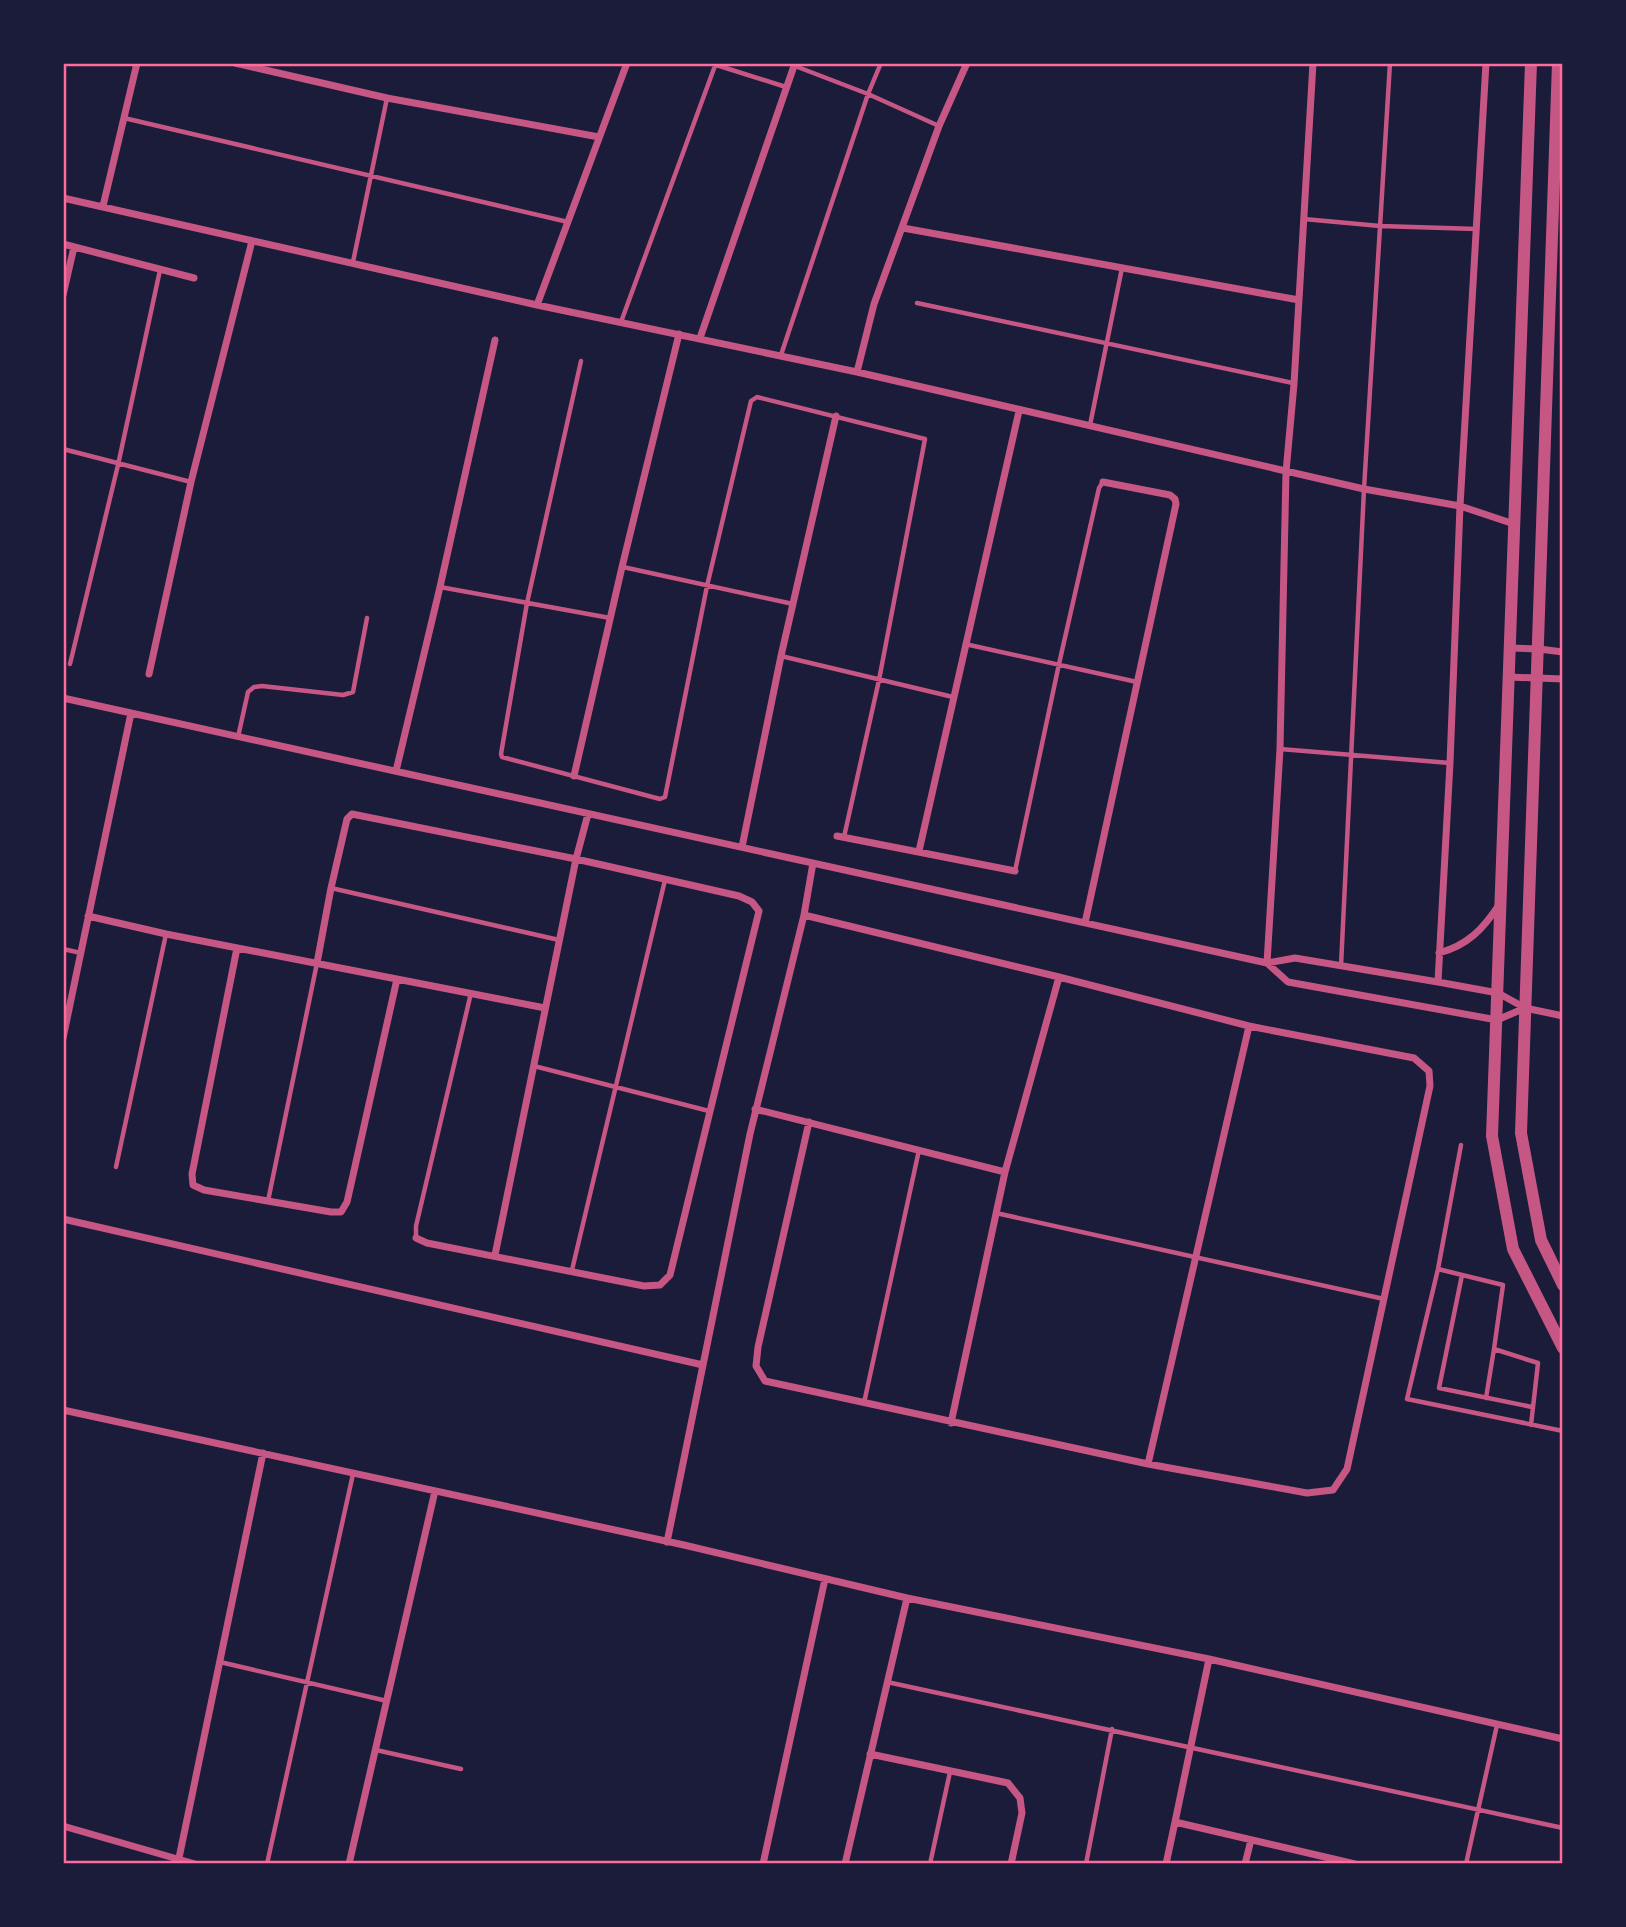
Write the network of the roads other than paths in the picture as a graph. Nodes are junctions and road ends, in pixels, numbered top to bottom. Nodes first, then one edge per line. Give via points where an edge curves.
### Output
1 (137, 63) edge
2 (235, 63) edge
3 (627, 63) edge
4 (881, 63) edge
5 (967, 63) edge
6 (1313, 63) edge
7 (1390, 63) edge
8 (1486, 63) edge
9 (1531, 63) edge
10 (1558, 63) edge
11 (714, 64) edge
12 (794, 64) edge
13 (787, 87) junction
14 (869, 94) junction
15 (387, 98) junction
16 (124, 118) junction
17 (939, 126) junction
18 (599, 137) junction
19 (372, 175) junction
20 (63, 198) edge
21 (103, 206) junction
22 (1304, 219) junction
23 (568, 222) junction
24 (1380, 226) junction
25 (903, 228) junction
26 (1477, 229) junction
27 (252, 241) junction
28 (63, 244) edge
29 (74, 247) junction
30 (353, 262) junction
31 (1122, 268) junction
32 (160, 270) junction
33 (194, 278) dead end
34 (63, 295) edge
35 (1299, 300) junction
36 (917, 303) dead end
37 (537, 305) junction
38 (621, 322) junction
39 (679, 334) junction
40 (700, 338) junction
41 (495, 340) dead end
42 (1108, 344) junction
43 (781, 356) junction
44 (581, 360) dead end
45 (857, 372) junction
46 (1294, 384) junction
47 (1019, 411) junction
48 (836, 416) junction
49 (1090, 426) junction
50 (63, 449) edge
51 (118, 465) junction
52 (1286, 472) junction
53 (191, 482) junction
54 (1103, 482) joint
55 (1364, 489) junction
56 (1460, 506) junction
57 (1514, 524) junction
58 (622, 567) junction
59 (707, 586) junction
60 (440, 587) junction
61 (527, 603) junction
62 (793, 604) junction
63 (367, 618) dead end
64 (611, 618) junction
65 (964, 644) junction
66 (1510, 648) junction
67 (1539, 649) junction
68 (1563, 652) edge
69 (781, 656) junction
70 (70, 664) dead end
71 (1059, 664) junction
72 (149, 674) dead end
73 (1509, 677) junction
74 (1538, 677) junction
75 (1563, 678) edge
76 (879, 680) junction
77 (1137, 682) junction
78 (953, 697) junction
79 (63, 698) edge
80 (131, 713) junction
81 (238, 737) junction
82 (1280, 749) junction
83 (1353, 755) junction
84 (1451, 763) junction
85 (396, 771) junction
86 (574, 776) junction
87 (588, 814) junction
88 (840, 836) joint
89 (742, 847) junction
90 (919, 851) junction
91 (576, 859) junction
92 (813, 863) junction
93 (1015, 871) joint
94 (665, 879) junction
95 (331, 888) junction
96 (1501, 902) junction
97 (804, 915) junction
98 (88, 916) junction
99 (1084, 923) junction
100 (166, 934) junction
101 (559, 940) junction
102 (237, 948) junction
103 (63, 949) edge
104 (81, 953) junction
105 (1439, 953) junction
106 (317, 963) junction
107 (1266, 963) junction
108 (1341, 966) junction
109 (1059, 977) junction
110 (397, 979) junction
111 (1438, 982) junction
112 (471, 993) junction
113 (1498, 993) junction
114 (545, 1008) junction
115 (1525, 1008) junction
116 (1563, 1016) edge
117 (1497, 1020) junction
118 (1249, 1026) junction
119 (63, 1038) edge
120 (533, 1066) junction
121 (616, 1088) junction
122 (755, 1109) junction
123 (709, 1111) junction
124 (809, 1122) junction
125 (1461, 1145) dead end
126 (919, 1150) junction
127 (116, 1167) dead end
128 (1005, 1172) junction
129 (268, 1201) junction
130 (995, 1212) junction
131 (63, 1219) edge
132 (416, 1238) joint
133 (495, 1255) junction
134 (1196, 1257) junction
135 (1438, 1269) junction
136 (572, 1270) junction
137 (1462, 1275) junction
138 (1563, 1285) edge
139 (1385, 1299) junction
140 (1563, 1348) edge
141 (1494, 1349) junction
142 (703, 1365) junction
143 (1486, 1398) junction
144 (864, 1404) junction
145 (1532, 1407) junction
146 (63, 1410) edge
147 (951, 1423) junction
148 (1531, 1425) junction
149 (1563, 1431) edge
150 (262, 1453) junction
151 (1149, 1464) junction
152 (353, 1473) junction
153 (435, 1491) junction
154 (667, 1542) junction
155 (825, 1579) junction
156 (907, 1598) junction
157 (1209, 1659) junction
158 (220, 1662) junction
159 (307, 1681) junction
160 (886, 1682) junction
161 (387, 1701) junction
162 (1498, 1724) junction
163 (1112, 1729) junction
164 (1563, 1739) edge
165 (1191, 1746) junction
166 (376, 1750) junction
167 (870, 1754) junction
168 (461, 1769) dead end
169 (950, 1771) junction
170 (1479, 1808) junction
171 (1175, 1822) junction
172 (63, 1826) edge
173 (1563, 1828) edge
174 (1251, 1840) junction
175 (178, 1858) junction
176 (1335, 1862) edge
177 (195, 1864) edge
178 (267, 1864) edge
179 (349, 1864) edge
180 (763, 1864) edge
181 (845, 1864) edge
182 (930, 1864) edge
183 (1011, 1864) edge
184 (1086, 1864) edge
185 (1166, 1864) edge
186 (1245, 1864) edge
187 (1355, 1864) edge
188 (1466, 1864) edge

1 - 16 street
2 - 15 street
3 - 18 street
4 - 14 lane
5 - 17 street
6 - 22 street
7 - 24 lane
8 - 26 street
9 - 57 street
10 - 67 street
11 - 13 lane
11 - 38 lane
12 - 13 street
12 - 14 lane
13 - 40 street
14 - 17 lane
14 - 43 lane
15 - 18 street
15 - 19 lane
16 - 19 lane
16 - 21 street
17 - 25 street
18 - 23 street
19 - 23 lane
19 - 30 lane
20 - 21 street
21 - 27 street
22 - 24 lane
22 - 35 street
23 - 37 street
24 - 26 lane
24 - 55 lane
25 - 31 street
25 - 45 street via 874,304
26 - 56 street
27 - 30 street
27 - 53 street
28 - 29 street
29 - 32 street
29 - 34 street
30 - 37 street
31 - 35 street
31 - 42 lane
32 - 33 street
32 - 51 lane
35 - 46 street
36 - 42 lane
37 - 38 street
38 - 39 street
39 - 40 street
39 - 58 street
40 - 43 street
41 - 60 street
42 - 46 lane
42 - 49 lane
43 - 45 street
44 - 61 lane
45 - 47 street
46 - 52 street
47 - 49 street
47 - 65 street
48 - 59 lane via 757,397 751,401
48 - 62 street
48 - 76 lane via 925,439
49 - 52 street
50 - 51 lane
51 - 53 lane
51 - 70 lane
52 - 55 street
52 - 82 street
53 - 72 street
54 - 71 lane
54 - 77 street via 1175,499
55 - 56 street
55 - 83 lane
56 - 57 street
56 - 84 street
57 - 66 street
58 - 59 lane
58 - 64 street
59 - 62 lane
59 - 86 lane via 665,797
60 - 61 lane
60 - 85 street
61 - 64 lane
61 - 86 lane via 500,754
62 - 69 street
63 - 81 lane via 353,692 343,695 254,687 248,692
64 - 86 street
65 - 71 lane
65 - 78 street
66 - 67 street
66 - 73 street
67 - 68 street
67 - 74 street
69 - 76 lane
69 - 89 street
71 - 77 lane
71 - 93 lane
73 - 74 street
73 - 96 street
74 - 75 street
74 - 115 street
76 - 78 lane
76 - 88 lane
77 - 99 street
78 - 90 street
79 - 80 street
80 - 81 street
80 - 98 street
81 - 85 street
82 - 83 lane
82 - 107 street
83 - 84 lane
83 - 108 lane
84 - 105 street
85 - 87 street
87 - 89 street
87 - 91 street
88 - 90 street
89 - 92 street
90 - 93 street
91 - 94 street
91 - 95 street via 352,814
91 - 101 street
92 - 97 street
92 - 99 street
94 - 121 lane
94 - 123 street via 739,896 759,912
95 - 101 lane
95 - 106 street
96 - 105 street via 1472,938
96 - 113 street
97 - 109 street
97 - 122 street
98 - 100 street
98 - 104 street
99 - 107 street
100 - 102 street
100 - 127 lane
101 - 114 street
102 - 106 street
102 - 129 street via 192,1174 194,1185 204,1190
103 - 104 lane
104 - 119 street
105 - 111 street
106 - 110 street
106 - 129 lane
107 - 108 street via 1294,958
107 - 117 street via 1288,982
108 - 111 street
109 - 118 street
109 - 128 street
110 - 112 street
110 - 129 street via 341,1212
111 - 113 street
112 - 114 street
112 - 132 lane
113 - 115 street
113 - 117 street
114 - 120 street
115 - 116 street
115 - 117 street
115 - 138 street via 1521,1133 1541,1240
117 - 140 street via 1493,1136 1513,1249
118 - 134 street
118 - 139 street via 1414,1058 1429,1071 1430,1086
120 - 121 lane
120 - 133 street
121 - 123 lane
121 - 136 lane
122 - 124 street
122 - 142 street
123 - 136 street via 670,1275 660,1285 644,1286
124 - 126 street
124 - 144 street via 756,1366 765,1381
125 - 135 lane
126 - 128 street
126 - 144 lane
128 - 130 street
130 - 134 lane
130 - 147 street
131 - 142 street
132 - 133 street
133 - 136 street
134 - 139 lane
134 - 151 street
135 - 137 lane
135 - 148 lane via 1407,1399
137 - 141 lane via 1503,1285
137 - 143 lane via 1439,1388
139 - 151 street via 1347,1469 1333,1490 1307,1493
141 - 143 lane
141 - 145 lane via 1538,1363
142 - 154 street
143 - 145 lane
144 - 147 street
145 - 148 lane
146 - 150 street
147 - 151 street
148 - 149 lane
150 - 152 street
150 - 158 street
152 - 153 street
152 - 159 lane
153 - 154 street
153 - 161 street
154 - 155 street
155 - 156 street
155 - 180 street
156 - 157 street
156 - 160 street
157 - 162 street
157 - 165 street
158 - 159 lane
158 - 175 street
159 - 161 lane
159 - 178 lane
160 - 163 lane
160 - 167 street
161 - 166 street
162 - 164 street
162 - 170 lane
163 - 165 lane
163 - 184 lane
165 - 170 lane
165 - 171 street
166 - 168 lane
166 - 179 street
167 - 169 street
167 - 181 street
169 - 182 lane
169 - 183 street via 1009,1783 1020,1798 1022,1813
170 - 173 lane
170 - 188 lane
171 - 174 street
171 - 185 street
172 - 175 street
174 - 176 street
174 - 186 street
175 - 177 street
176 - 187 street

